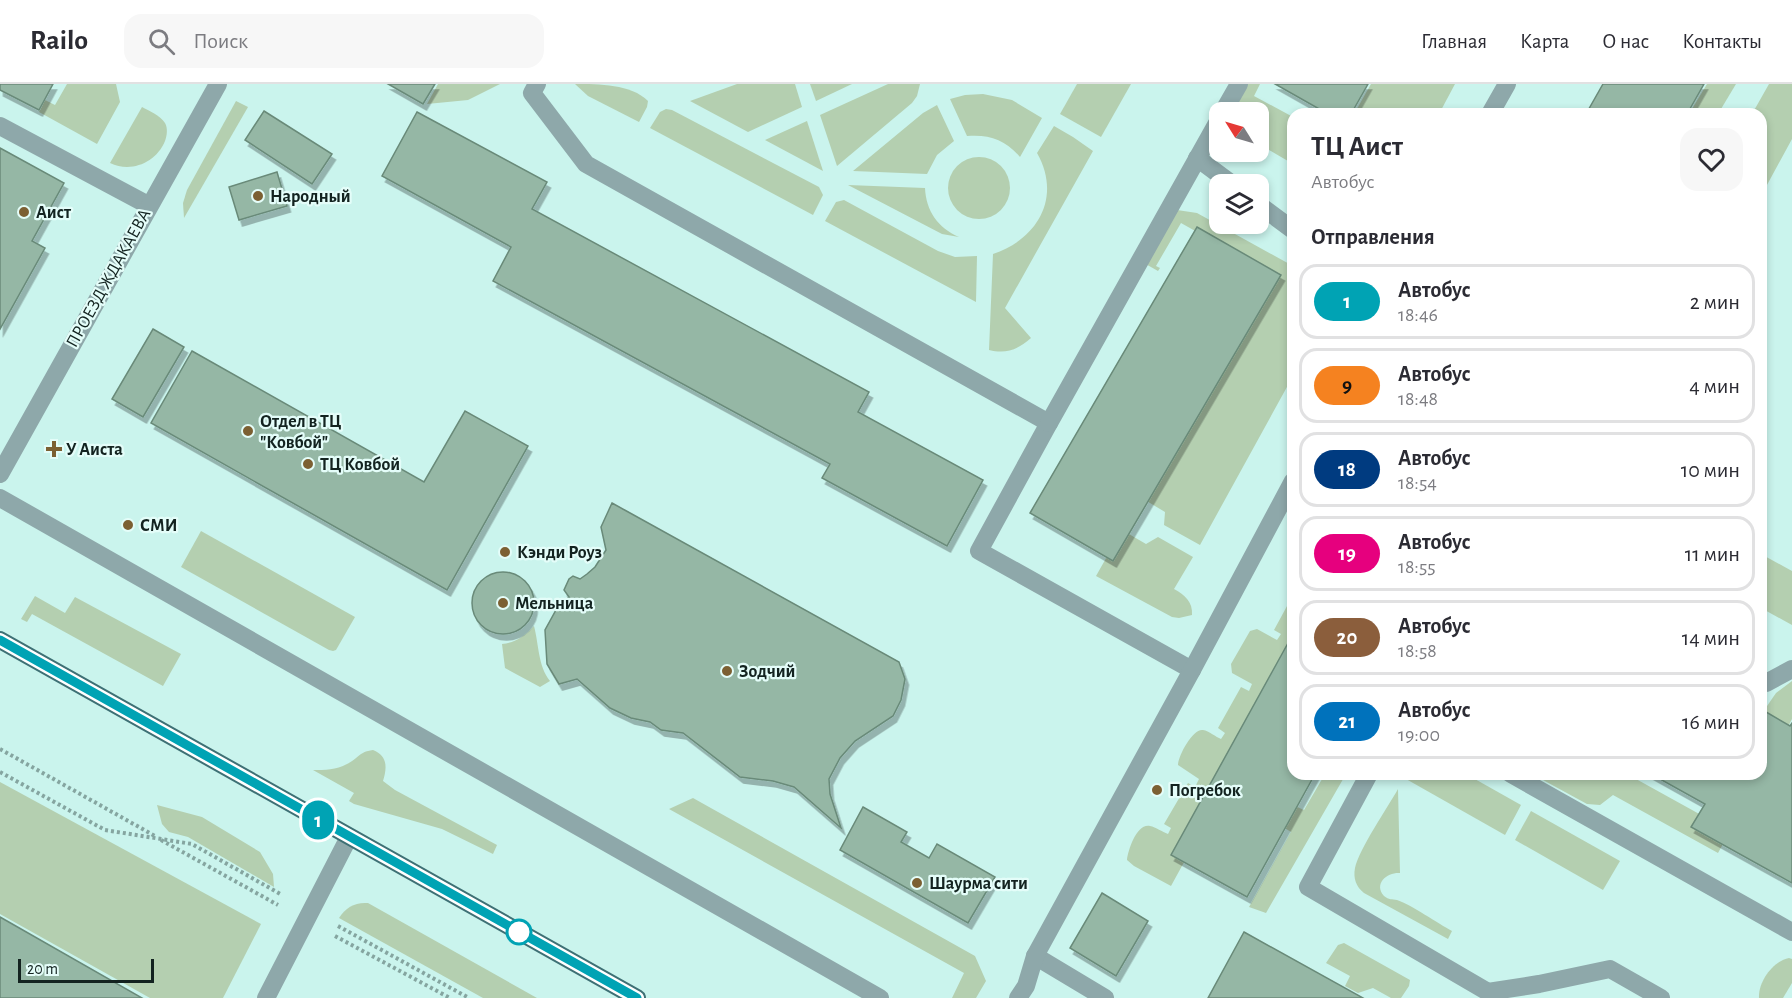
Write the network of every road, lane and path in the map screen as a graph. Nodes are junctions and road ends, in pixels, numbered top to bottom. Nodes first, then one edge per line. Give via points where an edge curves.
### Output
1 (218, 84) edge
2 (537, 84) edge
3 (1239, 84) edge
4 (1507, 84) edge
5 (1229, 102) edge
6 (1494, 108) edge
7 (0, 126) edge
8 (1209, 137) edge
9 (1197, 158) junction
10 (1219, 174) edge
11 (148, 205) junction
12 (1269, 212) edge
13 (1287, 226) edge
14 (1049, 423) junction
15 (0, 474) edge
16 (1287, 492) edge
17 (0, 498) edge
18 (0, 640) edge
19 (1792, 669) edge
20 (1192, 670) junction
21 (1767, 682) edge
22 (0, 749) edge
23 (0, 772) edge
24 (1366, 780) edge
25 (1521, 780) edge
26 (349, 837) junction
27 (309, 916) junction
28 (1792, 932) edge
29 (1035, 956) junction
30 (1535, 991) edge
31 (266, 998) edge
32 (450, 998) edge
33 (469, 998) edge
34 (637, 998) edge
35 (880, 998) edge
36 (1018, 998) edge
37 (1105, 998) edge
38 (1661, 998) edge

1 - 11 street, ПРОЕЗД ЖДАКАЕВА
2 - 14 street via 532,93 586,164
3 - 5 street
4 - 6 street
7 - 11 street
8 - 9 street
9 - 10 street
9 - 14 street
11 - 15 street, ПРОЕЗД ЖДАКАЕВА
12 - 13 street
14 - 20 street via 979,551
16 - 20 street
17 - 35 street
18 - 26 main road
19 - 21 street
20 - 29 street
22 - 27 path
23 - 27 path via 105,830 192,844
24 - 30 street via 1308,887 1488,992
25 - 28 street
26 - 27 street
26 - 34 main road
27 - 31 street
27 - 32 path
27 - 33 path
29 - 36 street
29 - 37 street
30 - 38 street via 1610,969

